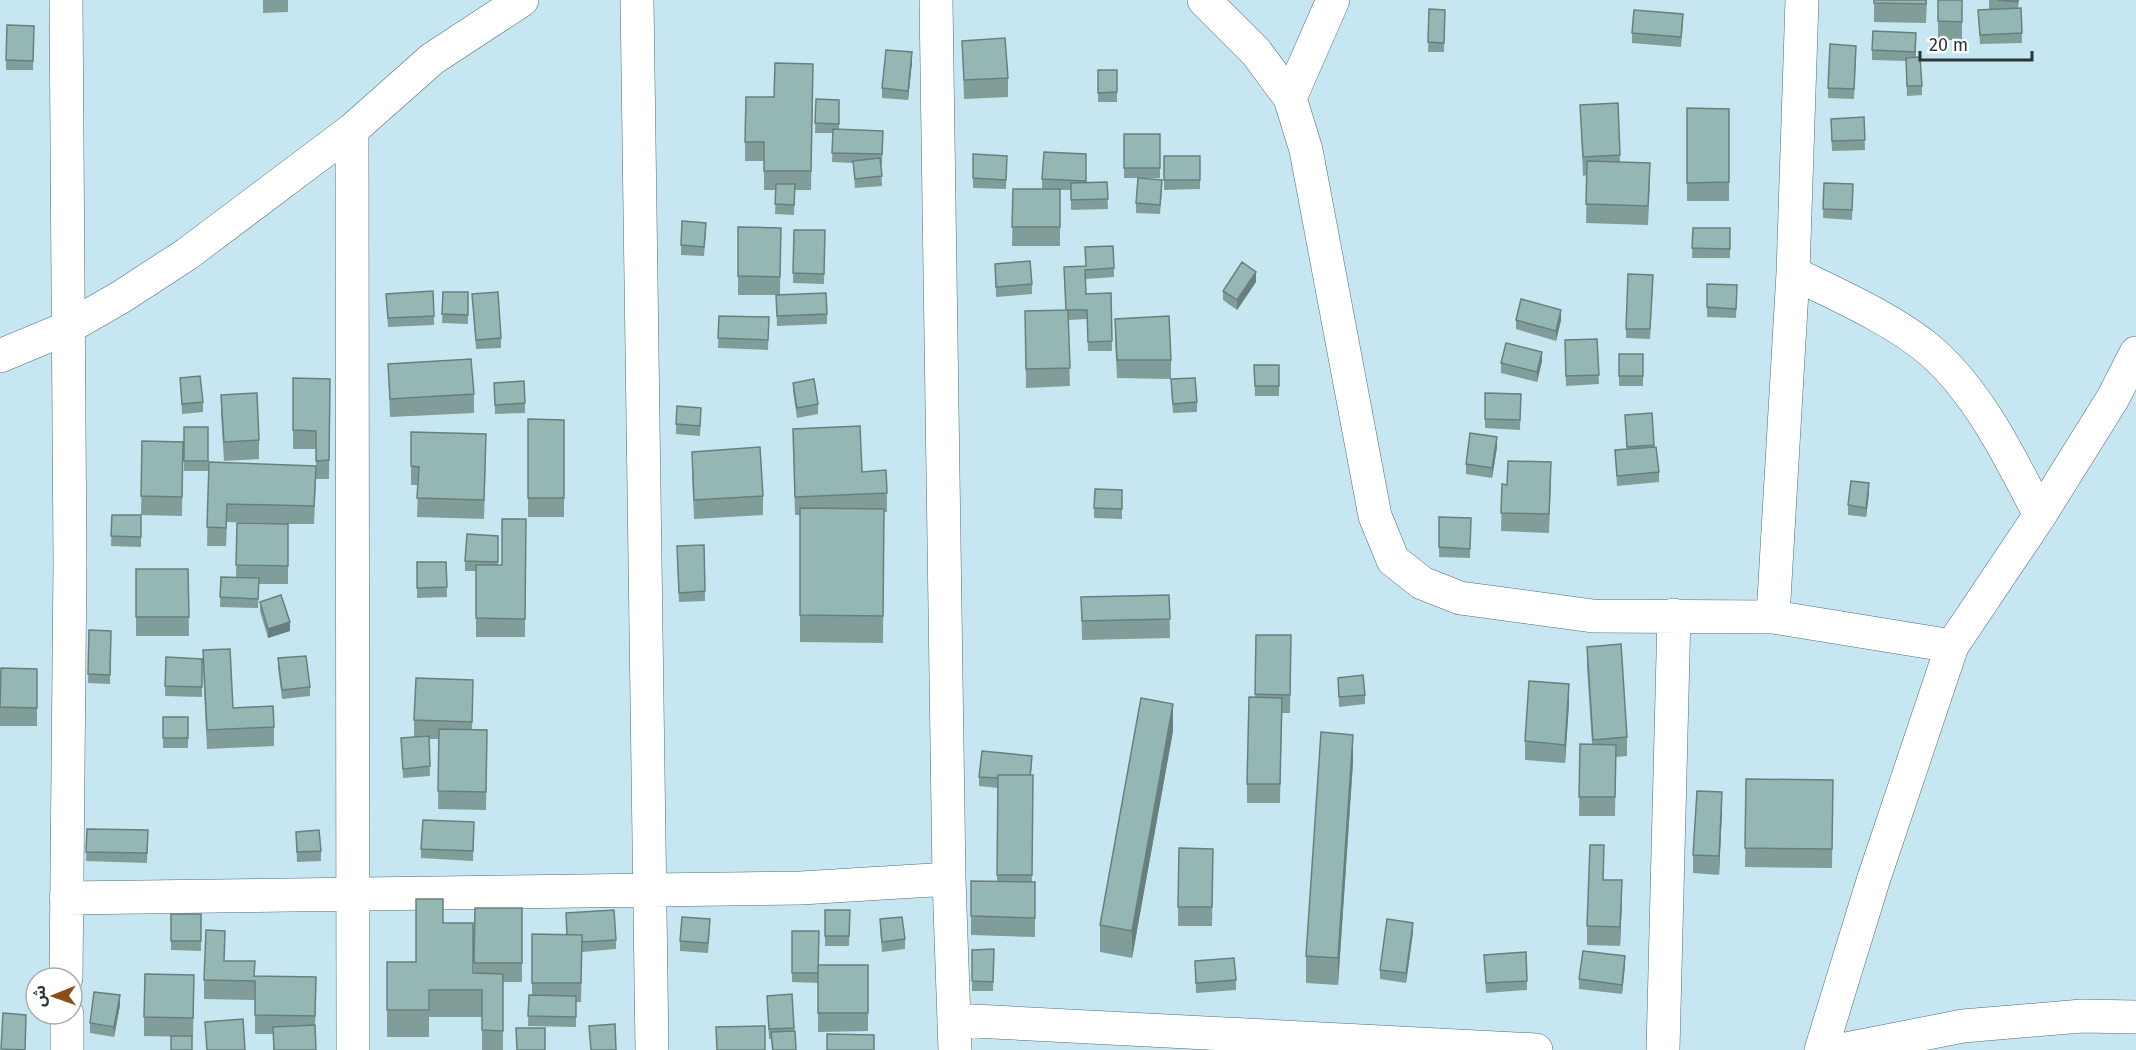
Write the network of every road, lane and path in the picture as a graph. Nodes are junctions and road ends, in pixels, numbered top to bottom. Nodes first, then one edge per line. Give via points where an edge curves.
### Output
1 (66, 0) edge
2 (522, 0) edge
3 (637, 0) edge
4 (936, 0) edge
5 (1204, 0) edge
6 (1333, 0) edge
7 (1802, 0) edge
8 (1290, 98) junction
9 (352, 130) junction
10 (1792, 273) junction
11 (67, 328) junction
12 (2136, 353) edge
13 (0, 356) edge
14 (2040, 515) junction
15 (1674, 615) junction
16 (1773, 617) junction
17 (1952, 646) junction
18 (949, 879) junction
19 (651, 889) junction
20 (351, 895) junction
21 (66, 898) junction
22 (66, 966) edge
23 (2136, 1017) edge
24 (67, 1026) edge
25 (955, 1035) edge
26 (1344, 1045) edge
27 (1420, 1047) edge
28 (67, 1050) edge
29 (353, 1050) edge
30 (652, 1050) edge
31 (1536, 1050) edge
32 (1663, 1050) edge
33 (1821, 1050) edge
34 (1841, 1050) edge

1 - 11 street
2 - 9 street via 432,59
3 - 19 street
4 - 18 street
5 - 8 street via 1256,52
6 - 8 street
7 - 10 street
8 - 15 street via 1306,150 1375,516 1393,560 1422,583 1460,598 1593,616
9 - 11 street via 187,254
9 - 20 street
10 - 14 street via 1867,309 1931,351 1971,394
10 - 16 street
11 - 13 street
11 - 21 street via 70,562
12 - 14 street via 2113,398
14 - 17 street
15 - 16 street
15 - 32 street
16 - 17 street
17 - 33 street
18 - 19 street via 801,888
18 - 25 street
19 - 20 street
19 - 30 street
20 - 21 street
20 - 29 street
21 - 22 street
23 - 34 street via 2082,1016 1963,1026
24 - 28 street
25 - 26 street
26 - 27 street
27 - 31 street

